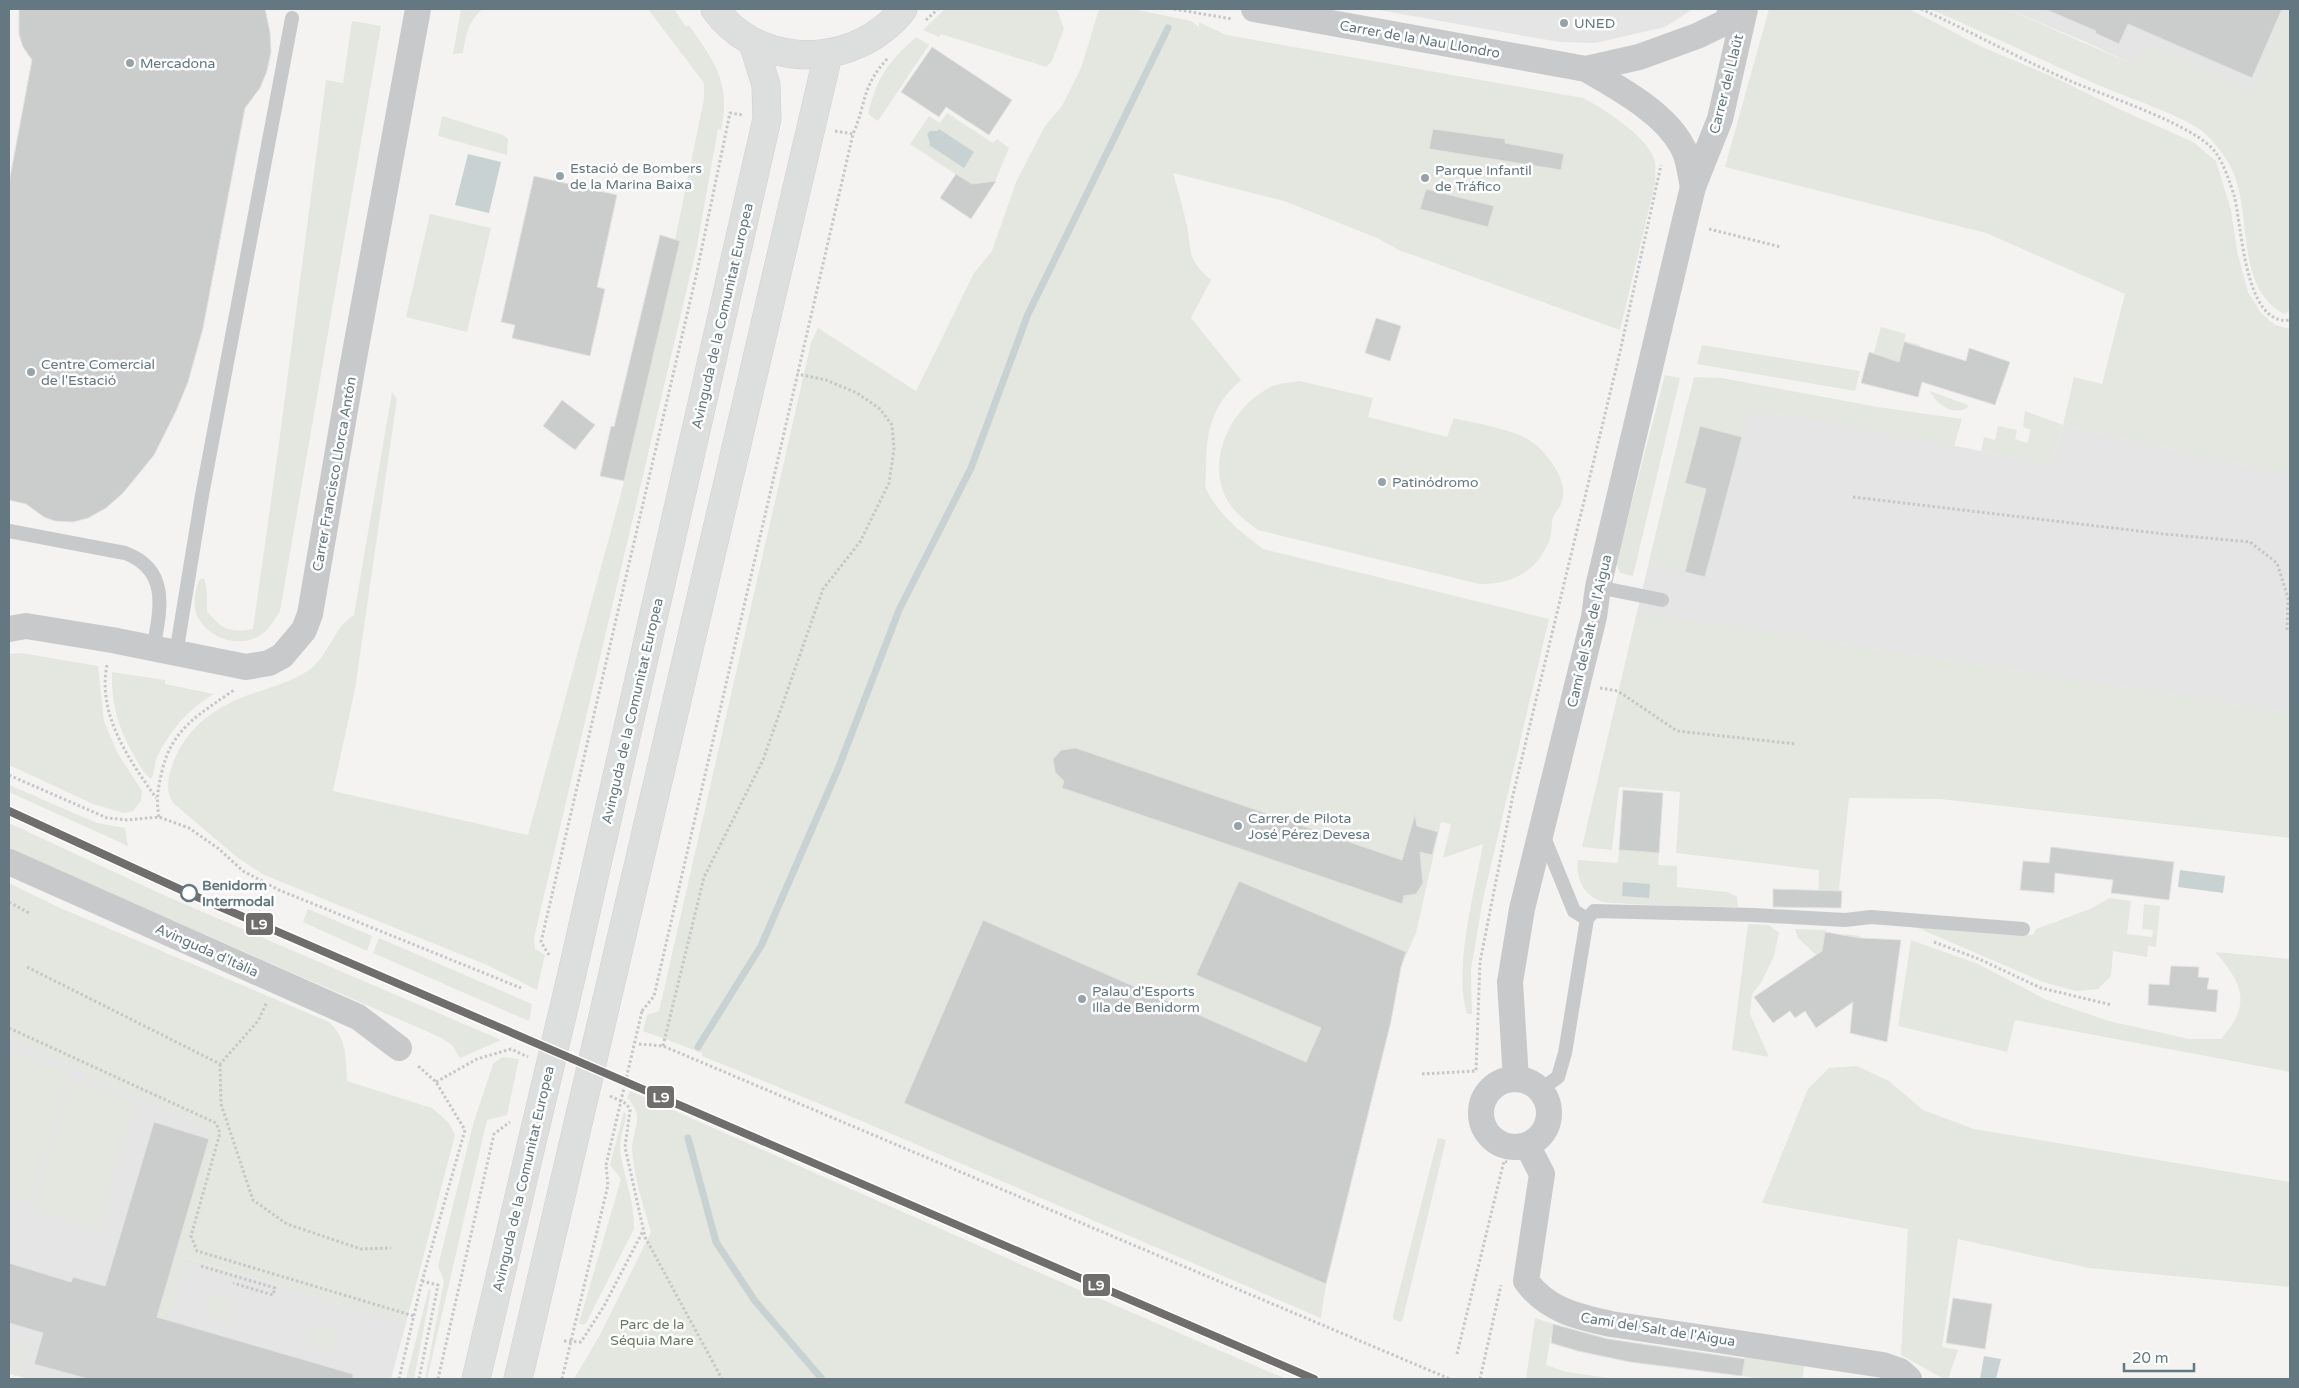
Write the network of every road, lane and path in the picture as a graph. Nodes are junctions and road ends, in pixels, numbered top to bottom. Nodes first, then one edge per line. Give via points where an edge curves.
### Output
1 (418, 9) edge
2 (715, 9) edge
3 (938, 9) edge
4 (1174, 9) edge
5 (1732, 9) edge
6 (1745, 9) edge
7 (1921, 9) edge
8 (1245, 16) edge
9 (912, 17) edge
10 (292, 18) dead end
11 (753, 43) junction
12 (828, 55) junction
13 (890, 56) dead end
14 (1586, 69) junction
15 (730, 113) dead end
16 (1662, 163) dead end
17 (1693, 187) junction
18 (1684, 224) junction
19 (1781, 247) dead end
20 (2290, 320) edge
21 (796, 374) junction
22 (1853, 497) dead end
23 (9, 531) edge
24 (1598, 587) junction
25 (1662, 600) dead end
26 (9, 629) edge
27 (2287, 632) dead end
28 (112, 640) junction
29 (165, 652) junction
30 (246, 667) junction
31 (1577, 684) junction
32 (1796, 744) dead end
33 (9, 775) edge
34 (156, 798) junction
35 (159, 817) junction
36 (1540, 828) junction
37 (9, 862) edge
38 (9, 902) edge
39 (30, 913) dead end
40 (1586, 918) junction
41 (2023, 929) dead end
42 (1929, 940) dead end
43 (550, 956) dead end
44 (28, 967) dead end
45 (277, 982) junction
46 (521, 988) dead end
47 (2112, 1005) dead end
48 (9, 1028) edge
49 (639, 1044) dead end
50 (663, 1046) junction
51 (399, 1048) joint
52 (511, 1049) dead end
53 (220, 1064) junction
54 (1422, 1074) dead end
55 (1516, 1079) junction
56 (436, 1082) junction
57 (1540, 1090) junction
58 (627, 1104) dead end
59 (523, 1125) junction
60 (1520, 1154) junction
61 (643, 1230) junction
62 (391, 1248) dead end
63 (201, 1266) dead end
64 (422, 1281) junction
65 (233, 1283) dead end
66 (1501, 1283) dead end
67 (414, 1316) junction
68 (564, 1341) dead end
69 (570, 1343) junction
70 (1457, 1354) dead end
71 (399, 1379) edge
72 (419, 1379) edge
73 (438, 1379) edge
74 (476, 1379) edge
75 (518, 1379) edge
76 (562, 1379) edge
77 (722, 1379) edge
78 (1450, 1379) edge
79 (1480, 1379) edge
80 (1909, 1379) edge

1 - 30 street, Carrer Francisco Llorca Antón via 310,614 304,630 282,656 269,663
2 - 11 main road via 723,20
3 - 9 path
4 - 8 path
5 - 14 street, Carrer de la Nau Llondro via 1726,22 1697,36 1639,57
6 - 17 street, Carrer del Llaüt via 1720,119
7 - 20 path via 2067,80 2193,132 2216,153 2234,196 2254,294 2271,315
8 - 14 street, Carrer de la Nau Llondro
9 - 12 main road via 898,18 866,42
10 - 29 lane via 202,495
11 - 12 main road via 790,55
11 - 59 main road, Avinguda de la Comunitat Europea, bridge via 766,86 767,119 570,982
12 - 75 main road, bridge
13 - 21 path via 866,88
14 - 17 street, Carrer de la Nau Llondro via 1634,98 1666,125 1683,146
15 - 43 path via 696,276 541,942
16 - 54 path via 1513,795 1480,962 1476,1072
17 - 18 street, Camí del Salt de l'Aigua
18 - 19 path
18 - 24 street, Camí del Salt de l'Aigua
21 - 50 path via 826,380 857,393 880,409 892,425 894,449 889,483 860,542 823,589 764,760 704,877
21 - 69 path, bridge via 654,996 642,1011 606,1165 608,1185
22 - 27 path via 2250,542 2277,563 2288,598
23 - 29 lane via 138,558 152,571 158,585
24 - 25 lane
24 - 31 street, Camí del Salt de l'Aigua
26 - 28 street, Carrer Francisco Llorca Antón via 26,626
28 - 29 street, Carrer Francisco Llorca Antón
28 - 34 path via 106,673 108,712 120,742
29 - 30 street, Carrer Francisco Llorca Antón
30 - 34 path via 246,682 198,714 177,734 165,757
31 - 32 path via 1618,691 1677,731
31 - 36 street, Camí del Salt de l'Aigua
33 - 35 path via 107,818
34 - 35 path
35 - 46 path via 189,828 243,871 280,890
36 - 40 lane via 1574,912
36 - 55 street, Camí del Salt de l'Aigua via 1510,982
37 - 45 street, Avinguda d'Itàlia
38 - 39 path
40 - 41 lane via 1594,911 1609,910 1845,920 1871,917
40 - 57 lane via 1565,1053 1558,1077
42 - 47 path via 2041,988
44 - 53 path
45 - 51 street, Avinguda d'Itàlia via 358,1017
45 - 53 path via 258,1021
48 - 67 path via 216,1123 220,1133 191,1236 197,1251
49 - 50 path
50 - 78 path
51 - 56 path
52 - 56 path via 477,1059
53 - 62 path via 221,1104 253,1200 287,1224 361,1249
55 - 57 street via 1525,1080
55 - 60 street via 1503,1081 1491,1088 1483,1104 1482,1122 1495,1140 1516,1147
56 - 64 path via 465,1130
57 - 60 street via 1549,1110 1548,1121 1544,1131
58 - 61 path via 631,1115 625,1147
59 - 73 path via 494,1134
59 - 74 main road, Avinguda de la Comunitat Europea
60 - 70 path via 1504,1161
60 - 80 street, Camí del Salt de l'Aigua via 1542,1174 1526,1282 1535,1294 1550,1304 1573,1315 1611,1324 1883,1365 1900,1371
61 - 69 path via 581,1342
61 - 77 path
63 - 65 path via 275,1288 273,1295
64 - 67 path
64 - 72 path via 438,1285
66 - 79 path
67 - 71 path
68 - 69 path
69 - 76 path

